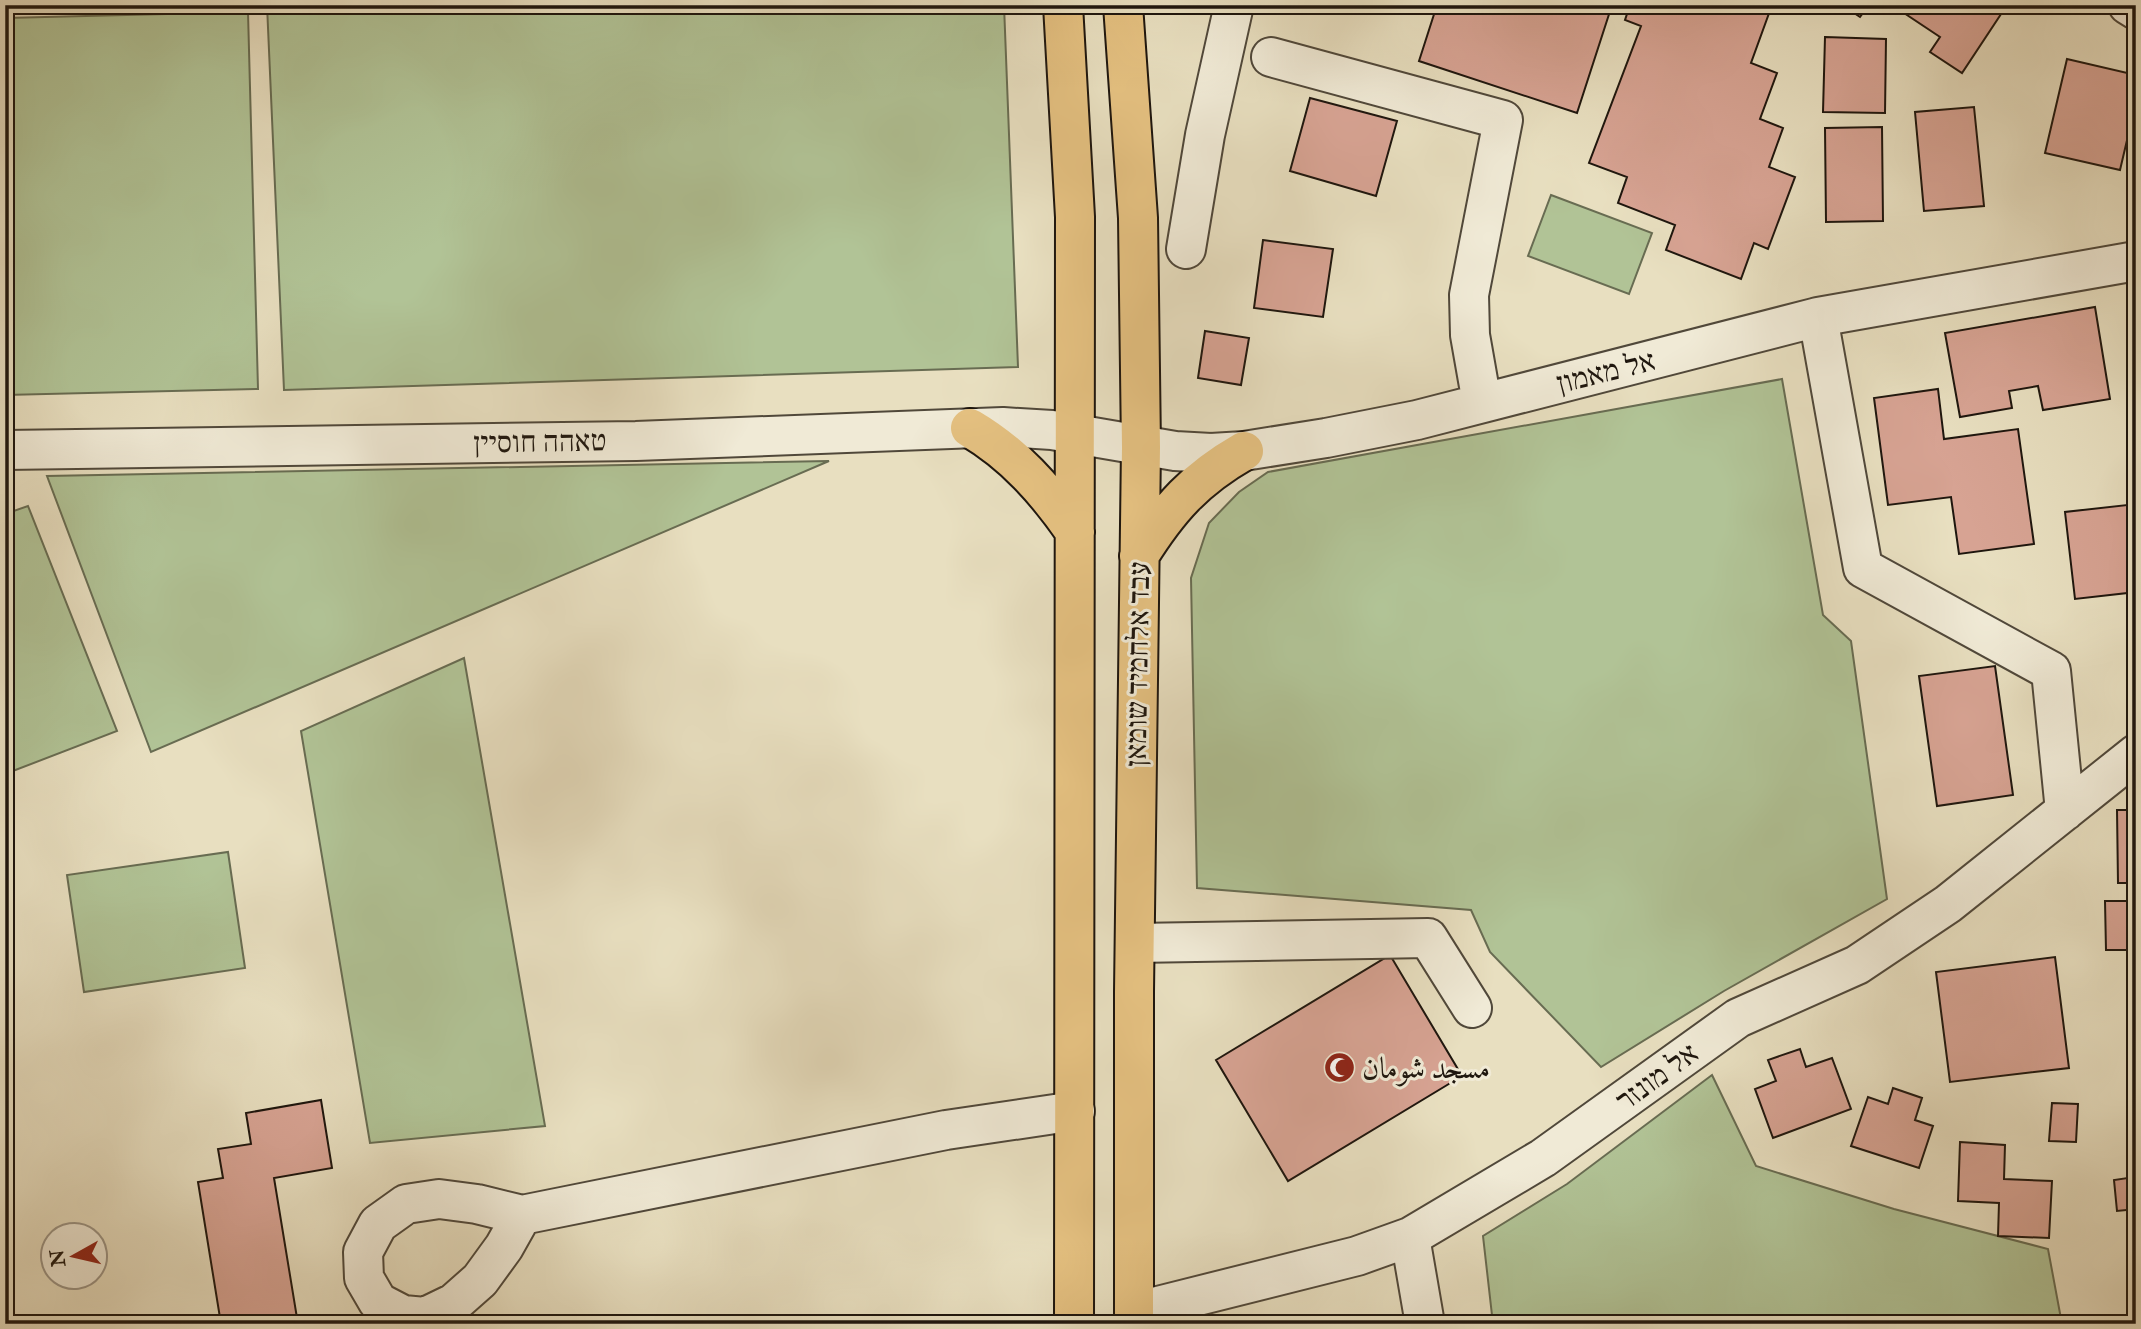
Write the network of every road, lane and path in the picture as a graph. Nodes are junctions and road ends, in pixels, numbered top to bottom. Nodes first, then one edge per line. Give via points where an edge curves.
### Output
1 (1063, 5) edge
2 (1123, 5) edge
3 (1234, 5) edge
4 (2128, 5) edge
5 (2136, 9) edge
6 (1271, 57) dead end
7 (1186, 249) dead end
8 (2136, 261) edge
9 (1818, 317) junction
10 (1482, 403) junction
11 (970, 428) junction
12 (1075, 434) junction
13 (1141, 447) junction
14 (5, 450) edge
15 (1244, 451) junction
16 (1075, 532) junction
17 (1139, 556) junction
18 (2136, 754) edge
19 (2065, 811) junction
20 (1135, 943) junction
21 (1472, 1008) dead end
22 (1075, 1111) junction
23 (522, 1215) dead end
24 (1410, 1237) junction
25 (1134, 1318) edge
26 (1074, 1324) edge
27 (1425, 1324) edge

1 - 12 main road, עבד אלחמיד שומאן via 1075,217
2 - 13 main road, עבד אלחמיד שומאן via 1138,218
3 - 7 street
4 - 5 street
6 - 10 street via 1503,120 1469,295 1470,335
8 - 9 street, אל מאמון
9 - 10 street, אל מאמון
9 - 19 street via 1863,568 2051,671
10 - 15 street, אל מאמון via 1404,423
11 - 12 street, טאהה חוסיין
11 - 14 street, טאהה חוסיין via 636,441
11 - 16 main road via 1029,474
12 - 13 street, אל מאמון
12 - 16 main road, עבד אלחמיד שומאן
13 - 15 street, אל מאמון
13 - 17 main road, עבד אלחמיד שומאן
15 - 17 main road via 1188,490
16 - 22 main road, עבד אלחמיד שומאן
17 - 20 main road, עבד אלחמיד שומאן
18 - 19 street, אל מונזר
19 - 24 street, אל מונזר via 1948,904 1857,965 1738,1018 1543,1158
20 - 21 street via 1428,938
20 - 25 main road, עבד אלחמיד שומאן
22 - 23 street via 946,1130
22 - 26 main road, עבד אלחמיד שומאן
24 - 25 street, אל מונזר
24 - 27 street

